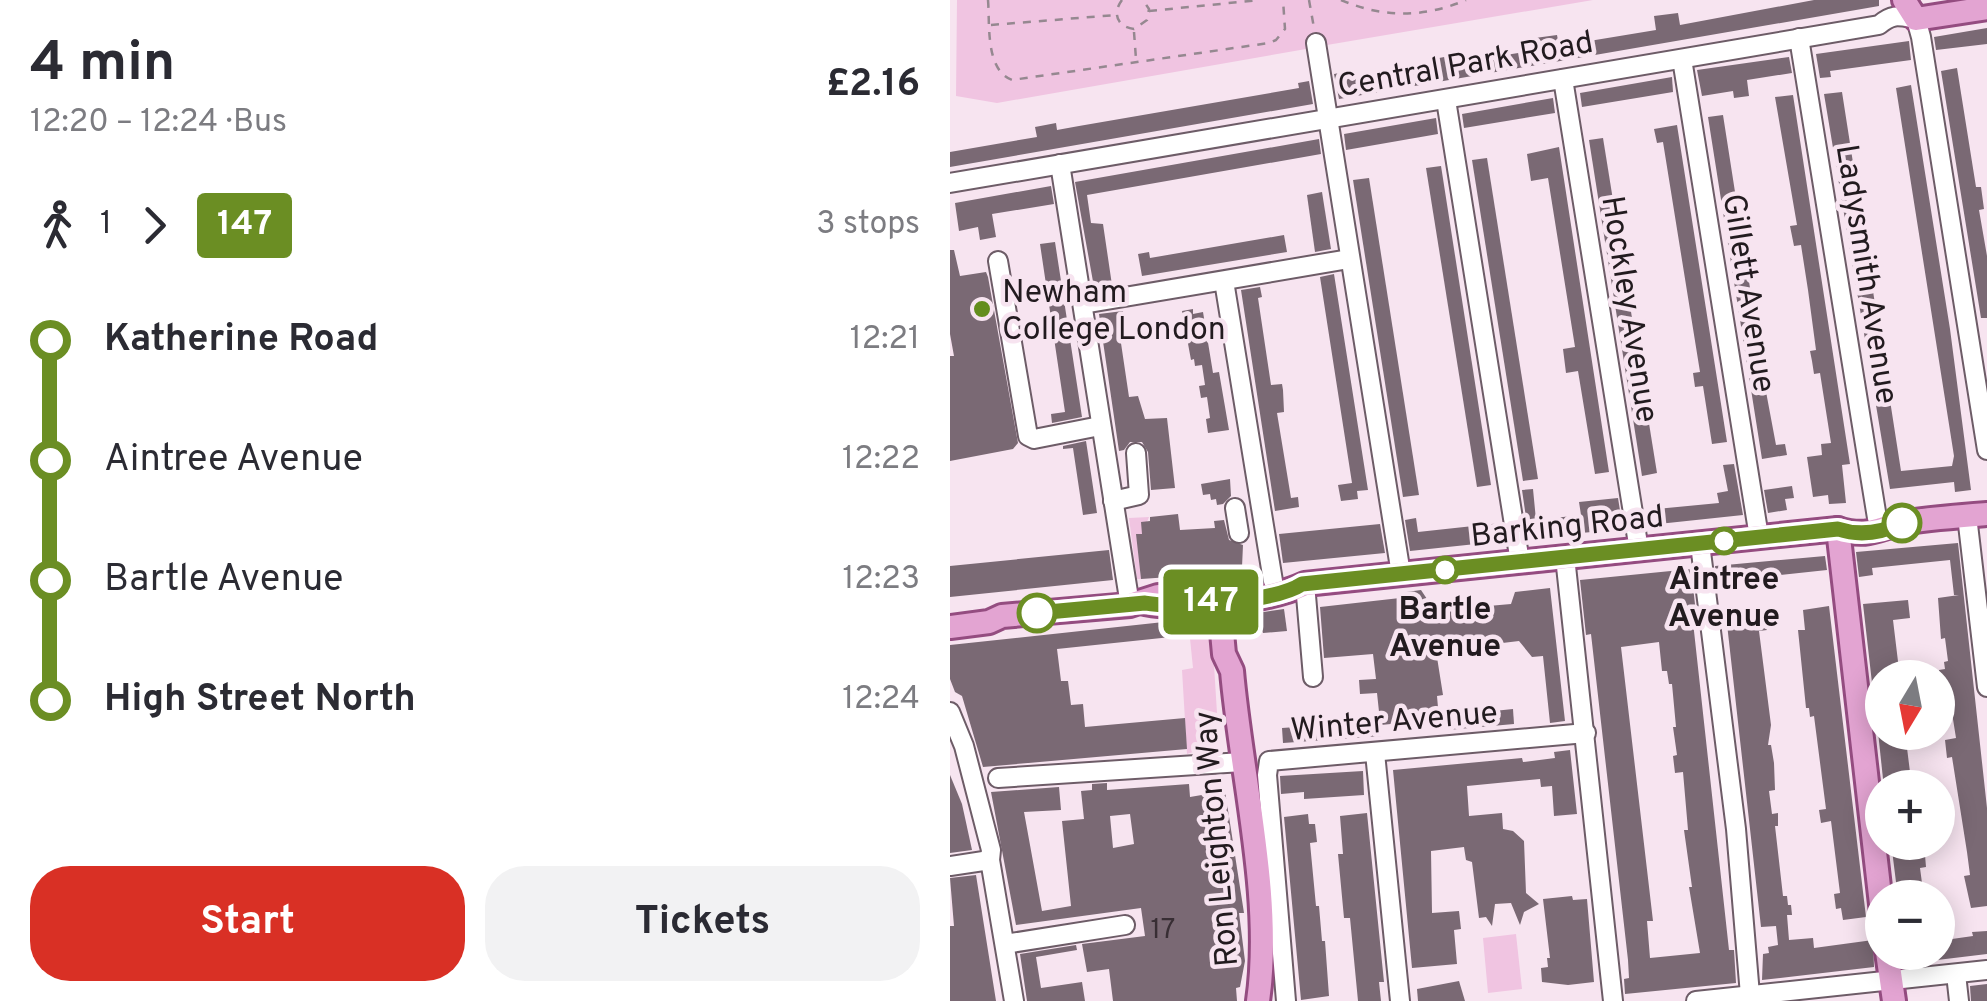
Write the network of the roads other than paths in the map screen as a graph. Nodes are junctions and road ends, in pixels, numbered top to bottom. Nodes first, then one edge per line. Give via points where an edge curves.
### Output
1 (1982, 6) edge
2 (1910, 10) edge
3 (1800, 38) junction
4 (1316, 43) road end
5 (1682, 58) junction
6 (1563, 79) junction
7 (1446, 100) junction
8 (1329, 120) junction
9 (1060, 164) junction
10 (950, 183) edge
11 (1349, 259) junction
12 (998, 261) dead end
13 (1224, 281) junction
14 (1082, 304) junction
15 (1100, 426) junction
16 (1987, 450) edge
17 (1136, 453) dead end
18 (1113, 501) junction
19 (1977, 515) edge
20 (1261, 517) junction
21 (1878, 518) junction
22 (1237, 520) dead end
23 (1902, 523) junction
24 (1838, 529) junction
25 (1759, 537) junction
26 (1700, 544) junction
27 (1640, 550) junction
28 (1565, 557) junction
29 (1520, 562) junction
30 (1401, 574) junction
31 (1273, 581) junction
32 (1304, 584) junction
33 (1226, 593) junction
34 (1137, 604) junction
35 (950, 614) edge
36 (1002, 616) junction
37 (950, 627) edge
38 (1312, 677) dead end
39 (1987, 687) edge
40 (950, 712) edge
41 (1586, 734) junction
42 (957, 747) edge
43 (1375, 753) junction
44 (1242, 762) junction
45 (998, 778) dead end
46 (990, 860) junction
47 (950, 866) edge
48 (1878, 880) edge
49 (1125, 925) dead end
50 (1005, 944) junction
51 (1987, 970) edge
52 (1956, 974) junction
53 (1892, 991) edge
54 (1750, 996) junction
55 (1014, 1001) edge
56 (1258, 1001) edge
57 (1286, 1001) edge
58 (1400, 1001) edge
59 (1613, 1001) edge
60 (1696, 1001) edge
61 (1958, 1001) edge

1 - 2 main road, Central Park Road
2 - 3 street, Central Park Road via 1879,25
2 - 16 street
3 - 5 street, Central Park Road
3 - 21 street, Ladysmith Avenue
4 - 8 street
5 - 6 street, Central Park Road
5 - 25 street, Gillett Avenue
6 - 7 street, Central Park Road
6 - 27 street, Hockley Avenue
7 - 8 street, Central Park Road
7 - 29 street
8 - 9 street, Central Park Road
8 - 11 street
9 - 10 street, Central Park Road
9 - 14 street
11 - 13 street
11 - 30 street
12 - 15 street via 1028,436
13 - 14 street
13 - 20 street
14 - 15 street
15 - 18 street
17 - 18 street via 1139,495
18 - 34 street
19 - 23 main road, Barking Road
19 - 39 street
20 - 22 street
20 - 31 street
21 - 23 main road, Barking Road
21 - 24 main road, Barking Road
23 - 24 main road, Barking Road via 1852,534
24 - 25 main road, Barking Road
24 - 48 main road
25 - 26 main road, Barking Road
26 - 27 main road, Barking Road
26 - 54 street
27 - 28 main road, Barking Road
28 - 29 main road, Barking Road
28 - 41 street
29 - 30 main road, Barking Road
30 - 32 main road, Barking Road
31 - 32 main road, Barking Road
31 - 33 main road, Barking Road
32 - 33 main road, Barking Road via 1290,592
32 - 38 street
33 - 34 main road, Barking Road via 1170,593
33 - 44 main road, Ron Leighton Way via 1239,654 1232,671
34 - 36 main road, Barking Road
35 - 36 main road, Barking Road
36 - 37 main road, Barking Road
40 - 42 street
41 - 43 street, Winter Avenue
41 - 59 street
42 - 46 street
43 - 57 street, Winter Avenue via 1267,763
43 - 58 street
44 - 45 street
44 - 56 main road, Ron Leighton Way via 1262,944
46 - 47 street
46 - 50 street
49 - 50 street
50 - 55 street
51 - 52 street
52 - 53 street
52 - 61 street
53 - 54 street
54 - 60 street

